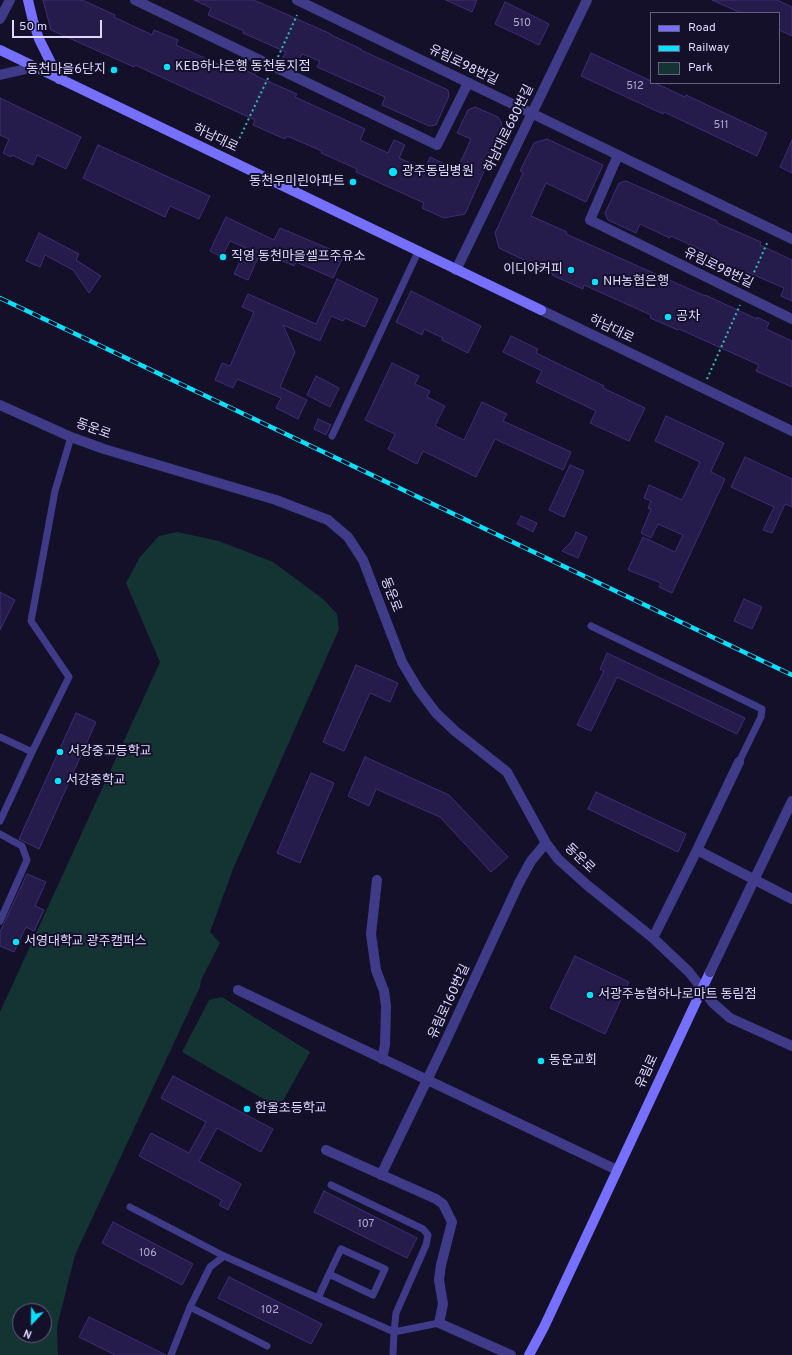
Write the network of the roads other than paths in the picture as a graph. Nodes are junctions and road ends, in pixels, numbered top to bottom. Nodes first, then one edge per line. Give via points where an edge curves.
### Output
1 (10, 0) edge
2 (28, 0) edge
3 (135, 0) edge
4 (297, 0) edge
5 (587, 0) edge
6 (0, 19) edge
7 (0, 50) edge
8 (35, 67) junction
9 (0, 75) edge
10 (59, 79) junction
11 (468, 83) junction
12 (531, 114) junction
13 (618, 154) junction
14 (792, 239) edge
15 (418, 252) junction
16 (456, 270) junction
17 (540, 310) joint
18 (792, 319) edge
19 (0, 405) edge
20 (792, 431) edge
21 (332, 436) dead end
22 (71, 437) junction
23 (592, 626) dead end
24 (0, 737) edge
25 (32, 752) junction
26 (739, 762) joint
27 (792, 801) edge
28 (0, 821) edge
29 (0, 834) edge
30 (546, 843) junction
31 (697, 850) junction
32 (377, 880) dead end
33 (792, 898) edge
34 (0, 921) edge
35 (653, 938) junction
36 (710, 972) joint
37 (702, 989) junction
38 (238, 990) dead end
39 (792, 1046) edge
40 (382, 1059) junction
41 (427, 1080) junction
42 (326, 1150) dead end
43 (617, 1170) junction
44 (381, 1175) junction
45 (331, 1185) dead end
46 (130, 1207) dead end
47 (224, 1256) junction
48 (329, 1274) junction
49 (318, 1298) junction
50 (190, 1307) junction
51 (439, 1323) junction
52 (394, 1332) junction
53 (267, 1346) dead end
54 (171, 1355) edge
55 (393, 1355) edge
56 (511, 1355) edge
57 (529, 1355) edge

1 - 6 street
2 - 10 main road via 39,39
3 - 11 street via 437,145
4 - 11 street, 유림로98번길
5 - 12 street, 하남대로680번길
7 - 8 main road, 하남대로
8 - 9 street
8 - 10 main road, 하남대로
10 - 15 main road, 하남대로
11 - 12 street, 유림로98번길
12 - 13 street, 유림로98번길
12 - 16 street, 하남대로680번길
13 - 14 street, 유림로98번길
13 - 18 street, 유림로98번길 via 590,220
15 - 16 main road, 하남대로
15 - 21 lane
16 - 17 main road, 하남대로
17 - 20 street, 하남대로
19 - 22 street, 동운로
22 - 25 lane via 55,491 31,620 69,677
22 - 30 street, 동운로 via 138,460 276,500 328,520 348,537 363,560 402,662 418,689 436,713 455,731 506,772
23 - 26 lane via 762,709 761,717
24 - 25 lane
25 - 28 lane
26 - 31 street
27 - 36 street, 유림로, bridge
29 - 34 lane via 22,846 27,860
30 - 35 street, 동운로 via 558,859 587,885
30 - 41 street, 유림로160번길 via 531,861 519,883
31 - 33 street
31 - 35 street
32 - 40 street via 371,934 376,970 384,990 386,1006 385,1046
35 - 37 street, 동운로 via 689,972
36 - 37 main road, 유림로
37 - 39 street, 동운로 via 730,1018
37 - 43 main road, 유림로
38 - 40 street
40 - 41 street
41 - 43 street
41 - 44 street, 유림로160번길
42 - 44 street
43 - 57 main road, 유림로
44 - 51 street via 436,1199 443,1204 452,1222 439,1280 443,1304
45 - 52 lane via 423,1229 428,1235 396,1313
46 - 47 lane
47 - 49 lane
47 - 50 lane via 210,1267
48 - 48 lane via 372,1295 385,1269 341,1248
48 - 49 lane
49 - 52 lane
50 - 53 lane
50 - 54 lane
51 - 52 lane
51 - 56 street
52 - 55 lane

